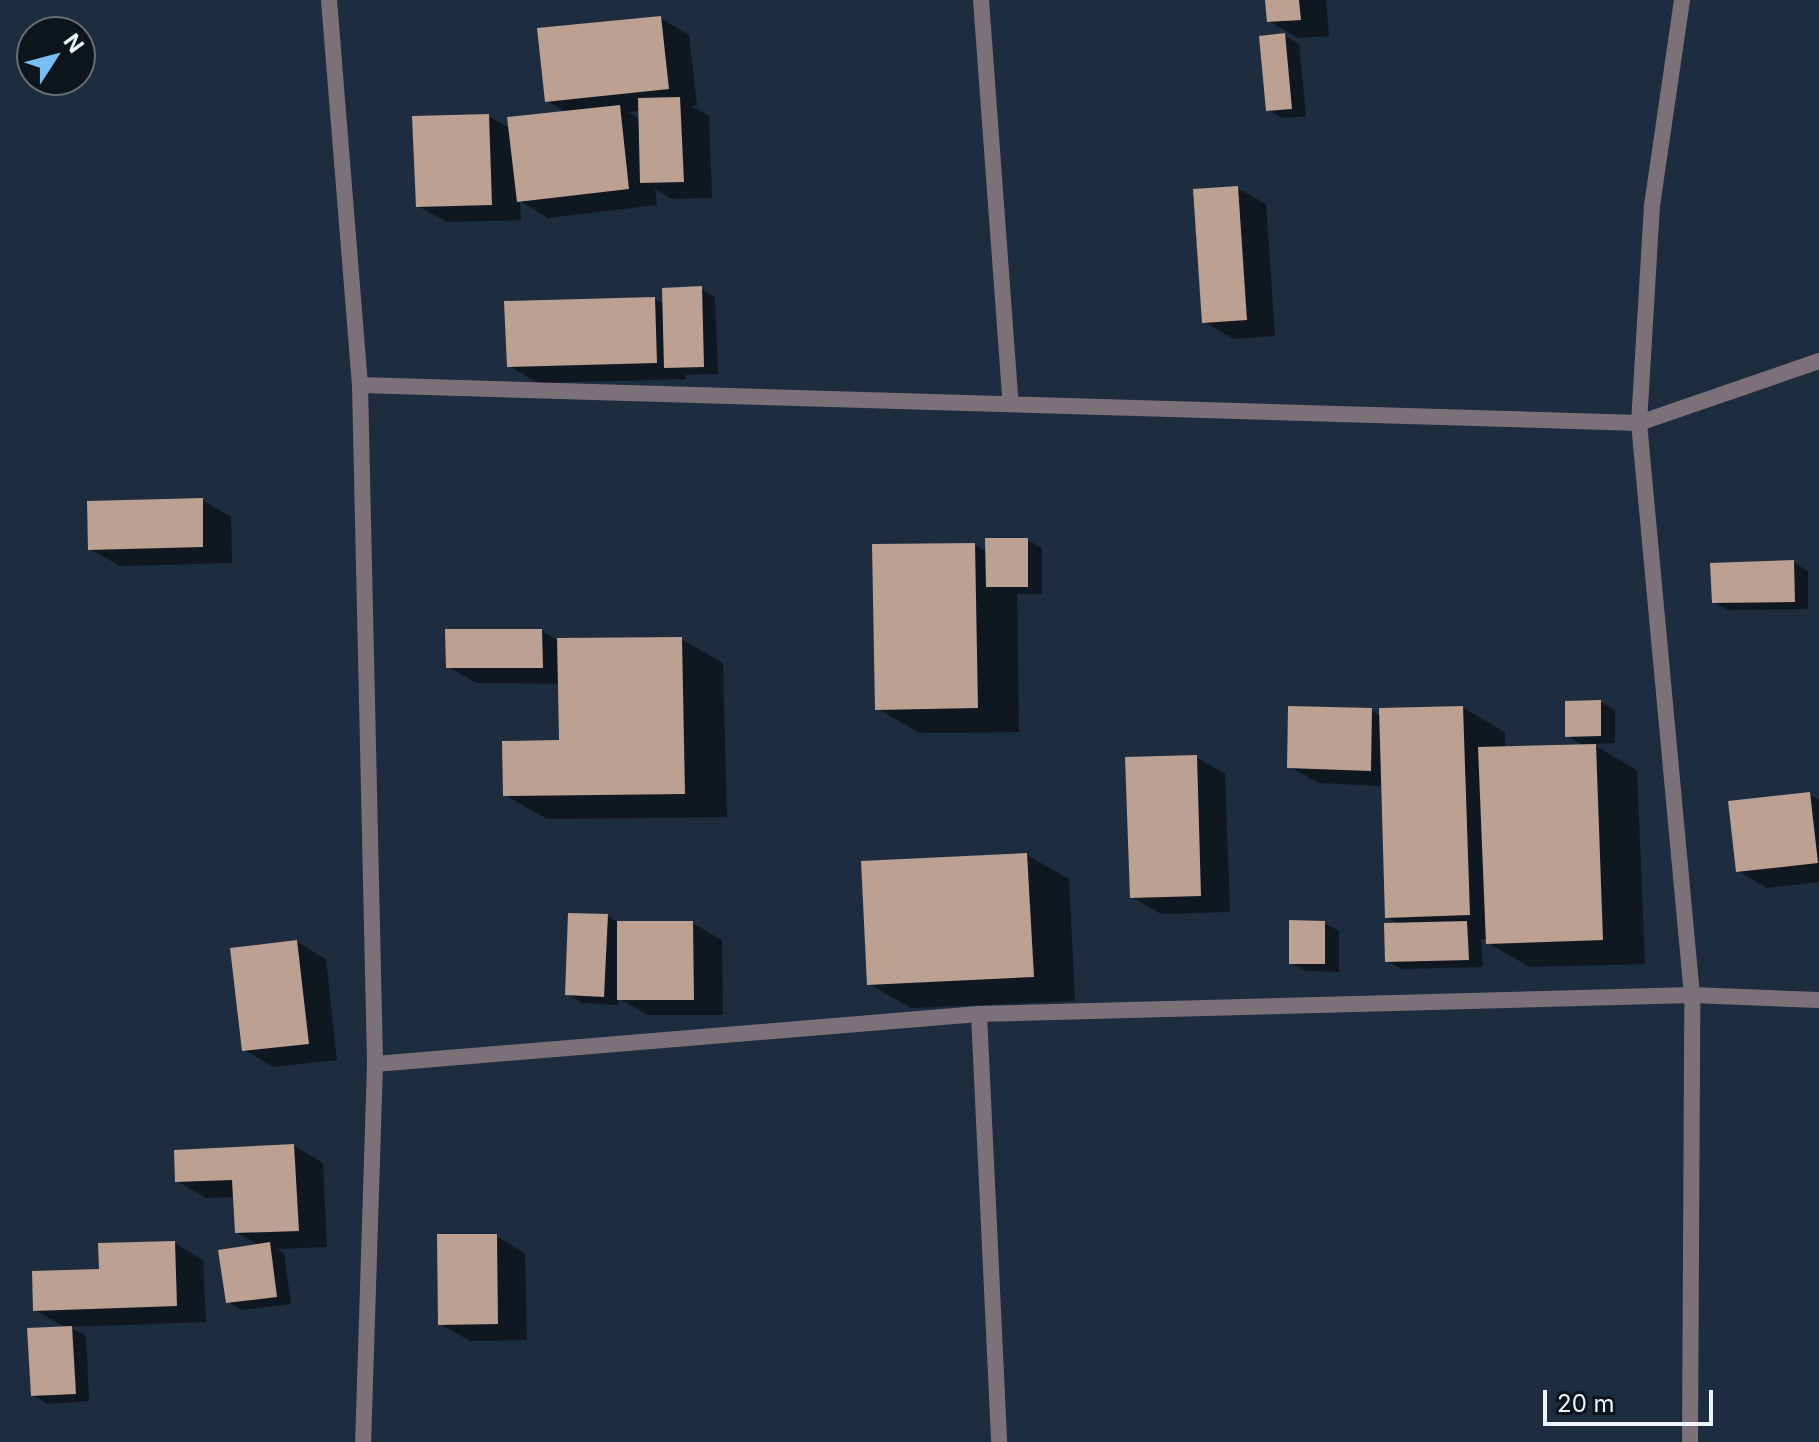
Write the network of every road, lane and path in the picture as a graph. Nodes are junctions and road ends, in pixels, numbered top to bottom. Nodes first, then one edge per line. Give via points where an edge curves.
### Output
1 (329, 0) edge
2 (981, 0) edge
3 (1682, 0) edge
4 (1819, 361) edge
5 (360, 385) junction
6 (1011, 404) junction
7 (1639, 423) junction
8 (1692, 995) junction
9 (1819, 1000) edge
10 (979, 1014) junction
11 (375, 1064) junction
12 (363, 1442) edge
13 (999, 1442) edge
14 (1690, 1442) edge

1 - 5 street
2 - 6 street
3 - 7 street via 1652,205
4 - 7 street
5 - 6 street
5 - 11 street
6 - 7 street
7 - 8 street
8 - 9 street
8 - 10 street
8 - 14 street
10 - 11 street
10 - 13 street
11 - 12 street

